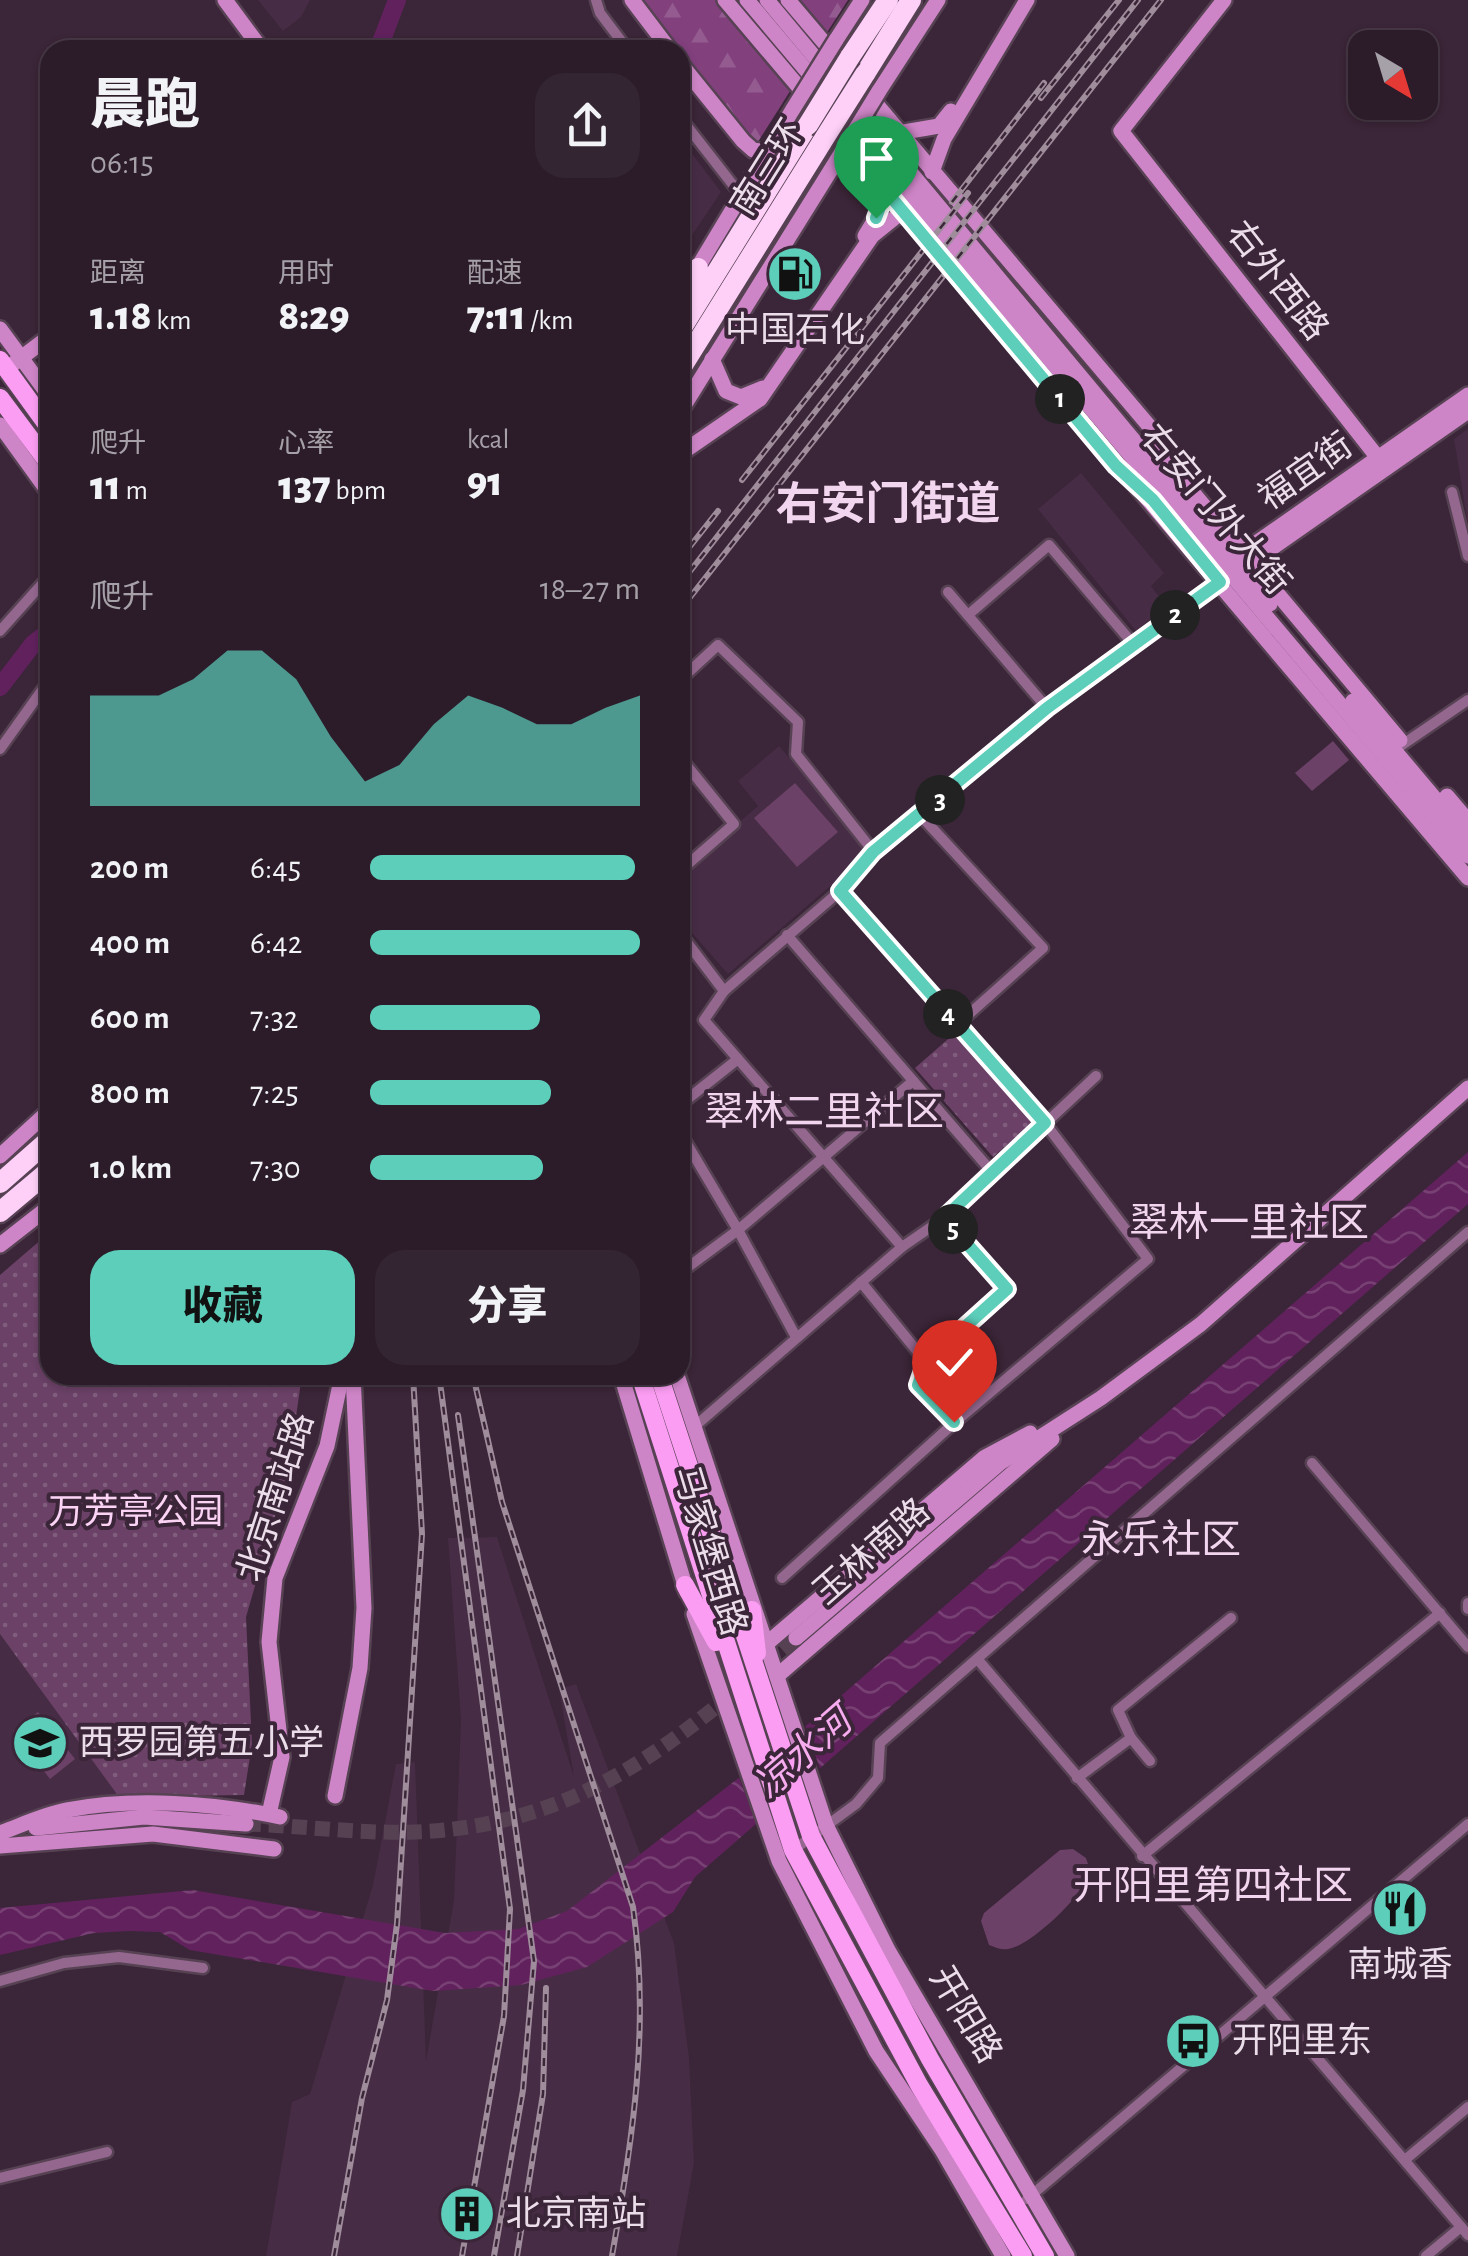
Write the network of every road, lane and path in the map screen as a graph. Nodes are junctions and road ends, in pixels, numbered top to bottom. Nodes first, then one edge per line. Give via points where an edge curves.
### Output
1 (226, 0) edge
2 (596, 0) edge
3 (623, 0) edge
4 (632, 0) edge
5 (725, 0) edge
6 (747, 0) edge
7 (767, 0) edge
8 (788, 0) edge
9 (862, 0) edge
10 (888, 0) edge
11 (912, 0) edge
12 (938, 0) edge
13 (1017, 0) edge
14 (1028, 0) edge
15 (1224, 0) edge
16 (255, 40) edge
17 (620, 40) edge
18 (651, 40) edge
19 (662, 40) edge
20 (690, 75) edge
21 (690, 89) edge
22 (690, 130) edge
23 (876, 132) junction
24 (904, 134) junction
25 (767, 152) junction
26 (885, 166) junction
27 (934, 168) junction
28 (750, 179) junction
29 (886, 191) junction
30 (740, 194) junction
31 (915, 201) junction
32 (698, 268) junction
33 (690, 280) edge
34 (690, 286) edge
35 (690, 316) edge
36 (0, 329) edge
37 (40, 342) edge
38 (690, 354) edge
39 (712, 360) junction
40 (9, 362) edge
41 (40, 388) edge
42 (1468, 395) edge
43 (690, 396) edge
44 (0, 398) edge
45 (1468, 411) edge
46 (40, 413) edge
47 (0, 425) edge
48 (690, 447) edge
49 (40, 452) edge
50 (1382, 463) junction
51 (40, 480) edge
52 (1452, 492) dead end
53 (1467, 549) edge
54 (1237, 567) junction
55 (40, 586) edge
56 (948, 592) dead end
57 (968, 615) junction
58 (0, 631) edge
59 (1134, 645) junction
60 (1343, 670) junction
61 (690, 671) edge
62 (40, 692) edge
63 (1468, 700) edge
64 (1358, 707) junction
65 (1047, 708) junction
66 (0, 749) edge
67 (1390, 754) junction
68 (690, 769) edge
69 (921, 816) junction
70 (1468, 821) edge
71 (1468, 838) edge
72 (873, 852) junction
73 (1468, 856) edge
74 (690, 862) edge
75 (1468, 878) edge
76 (840, 891) junction
77 (787, 935) junction
78 (690, 946) edge
79 (724, 991) junction
80 (958, 1024) junction
81 (738, 1059) junction
82 (1096, 1076) dead end
83 (912, 1081) junction
84 (1468, 1088) edge
85 (690, 1096) edge
86 (40, 1119) edge
87 (1045, 1123) junction
88 (40, 1148) edge
89 (690, 1149) edge
90 (0, 1156) edge
91 (826, 1160) junction
92 (992, 1172) junction
93 (40, 1178) edge
94 (0, 1183) edge
95 (0, 1212) edge
96 (40, 1214) edge
97 (944, 1218) junction
98 (738, 1230) junction
99 (1468, 1232) edge
100 (0, 1246) edge
101 (902, 1247) junction
102 (690, 1266) edge
103 (861, 1282) junction
104 (796, 1336) junction
105 (926, 1362) junction
106 (340, 1385) edge
107 (353, 1385) edge
108 (624, 1385) edge
109 (643, 1385) edge
110 (662, 1385) edge
111 (680, 1385) edge
112 (1101, 1398) junction
113 (954, 1422) junction
114 (694, 1427) junction
115 (1312, 1463) dead end
116 (782, 1578) dead end
117 (685, 1585) junction
118 (752, 1610) junction
119 (1440, 1614) junction
120 (1231, 1618) dead end
121 (796, 1638) tunnel mouth
122 (765, 1644) junction
123 (1468, 1646) edge
124 (979, 1661) junction
125 (776, 1676) junction
126 (738, 1681) junction
127 (761, 1689) junction
128 (1131, 1738) junction
129 (745, 1740) junction
130 (1150, 1761) dead end
131 (1077, 1778) junction
132 (336, 1796) dead end
133 (819, 1802) joint
134 (803, 1814) joint
135 (246, 1824) tunnel mouth
136 (1468, 1824) edge
137 (819, 1831) junction
138 (0, 1840) edge
139 (274, 1849) dead end
140 (786, 1856) junction
141 (1142, 1856) junction
142 (203, 1968) dead end
143 (0, 1982) edge
144 (1266, 1997) junction
145 (1468, 2108) edge
146 (107, 2152) dead end
147 (1406, 2159) junction
148 (0, 2178) edge
149 (1008, 2211) junction
150 (1464, 2231) edge
151 (1004, 2256) edge
152 (1024, 2256) edge
153 (1045, 2256) edge
154 (1066, 2256) edge
155 (1426, 2256) edge

1 - 16 street
2 - 17 street
3 - 18 street
4 - 19 street
5 - 29 street
6 - 26 street
7 - 23 street
8 - 24 street
9 - 25 street, bridge
10 - 35 highway, 南三环, bridge
11 - 38 highway, 南三环, bridge
12 - 39 street, bridge
13 - 24 street via 946,120
14 - 27 street via 944,139
15 - 50 street, 右外西路 via 1121,131
20 - 25 street via 743,141
21 - 28 street via 741,150
22 - 30 street
23 - 24 street
23 - 31 street
24 - 27 street
25 - 28 street
26 - 29 street
26 - 31 street
27 - 31 street
27 - 54 street via 1155,433
28 - 30 street
29 - 31 street
29 - 39 street via 876,218 762,388 740,397 726,391
30 - 32 street
31 - 48 street via 872,236 760,399
31 - 54 street, 右安门外大街
32 - 33 street
32 - 34 highway
36 - 40 street
37 - 40 street
39 - 43 street
40 - 41 street
40 - 46 main road
42 - 50 street, 福宜街
44 - 49 main road
45 - 50 street, 福宜街
47 - 51 street
50 - 54 street, 福宜街
52 - 53 street
54 - 59 street
54 - 60 street
54 - 64 street, 右安门外大街
54 - 67 street, 右安门外大街
55 - 58 street
56 - 57 street
57 - 59 street via 1049,545
57 - 65 street
59 - 65 street
60 - 64 street
60 - 67 street
61 - 72 street via 718,645 798,722 796,754
62 - 66 street
63 - 67 street
64 - 67 street, 右安门外大街
65 - 69 street
67 - 70 street
67 - 71 street, 右安门外大街
67 - 73 street, 右安门外大街
67 - 75 street
68 - 74 street via 734,824
69 - 72 street
69 - 80 street via 1043,948
72 - 76 street
76 - 77 street
76 - 80 street
77 - 79 street
77 - 83 street
78 - 79 street
79 - 81 street via 704,1020
80 - 87 street
81 - 85 street
81 - 91 street
82 - 87 street
83 - 91 street
83 - 92 street
84 - 112 street, 玉林南路 via 1201,1324
86 - 90 street
87 - 92 street
87 - 113 street via 1148,1259
88 - 94 highway
89 - 98 street
91 - 98 street
91 - 101 street
92 - 97 street
93 - 95 highway
96 - 100 street
97 - 101 street
97 - 105 street via 1007,1289
98 - 102 street
98 - 104 street
99 - 124 street
101 - 103 street
103 - 104 street
103 - 105 street
104 - 114 street
105 - 113 street via 918,1385
106 - 138 street, 北京南站路 via 327,1446 275,1578 269,1642 282,1757 274,1816 106,1804 64,1810
107 - 132 street, 北京南站路 via 364,1608
108 - 117 street, 马家堡西路
109 - 126 main road, 马家堡西路
110 - 127 main road, 马家堡西路
111 - 114 street, 马家堡西路
112 - 121 street, 玉林南路 via 1000,1463
112 - 122 street, 玉林南路 via 985,1457
112 - 125 street, 玉林南路
113 - 116 street
114 - 118 street, 马家堡西路
115 - 119 street
117 - 126 main road
117 - 129 street, 马家堡西路
118 - 122 street, 马家堡西路
118 - 127 main road
119 - 123 street
119 - 141 street
120 - 128 street via 1118,1710
122 - 125 street, 马家堡西路
124 - 131 street
124 - 137 street via 880,1743 878,1778
125 - 133 street, 马家堡西路
126 - 129 main road, 马家堡西路
127 - 134 main road, 马家堡西路
128 - 130 street
128 - 131 street
129 - 140 main road, 开阳路
131 - 141 street
133 - 137 street, 开阳路
134 - 137 main road, 开阳路
135 - 138 street via 144,1816 39,1827
136 - 144 street
137 - 140 street
137 - 149 main road, 开阳路
138 - 139 street via 153,1834
140 - 149 main road, 开阳路 via 920,2084
141 - 144 street
142 - 143 street via 119,1957 64,1963
144 - 147 street
144 - 149 street
145 - 147 street
146 - 148 street
147 - 150 street
149 - 151 street, 开阳路
149 - 152 main road, 开阳路
149 - 153 main road, 开阳路
149 - 154 street, 开阳路
150 - 155 street

